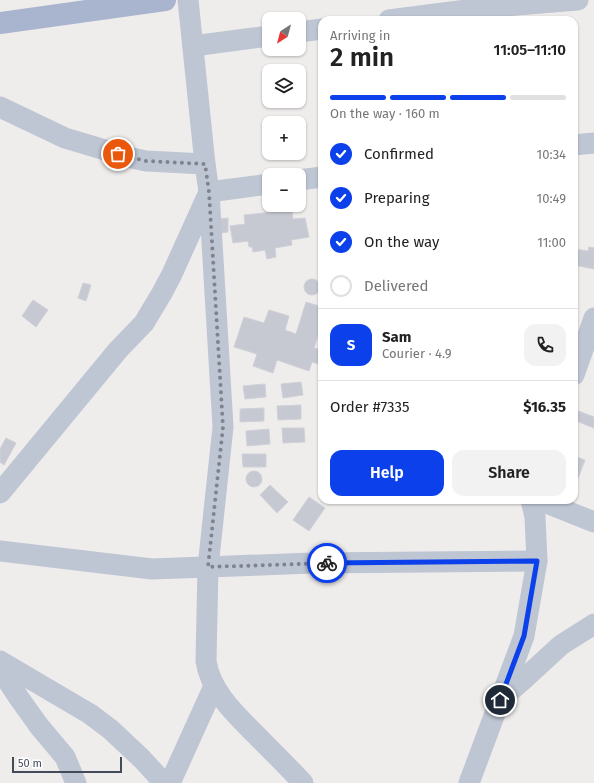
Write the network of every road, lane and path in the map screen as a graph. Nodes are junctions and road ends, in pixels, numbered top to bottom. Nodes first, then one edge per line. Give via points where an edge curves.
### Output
1 (165, 0) edge
2 (188, 0) edge
3 (578, 0) edge
4 (419, 16) edge
5 (0, 23) edge
6 (318, 30) edge
7 (306, 31) edge
8 (262, 37) edge
9 (193, 46) junction
10 (0, 107) edge
11 (594, 143) edge
12 (578, 145) edge
13 (205, 164) junction
14 (318, 178) edge
15 (306, 179) edge
16 (262, 185) edge
17 (209, 192) junction
18 (594, 318) edge
19 (578, 364) edge
20 (0, 493) edge
21 (532, 504) edge
22 (549, 504) edge
23 (594, 522) edge
24 (0, 551) edge
25 (537, 561) junction
26 (208, 567) junction
27 (594, 624) edge
28 (0, 661) edge
29 (0, 669) edge
30 (214, 686) junction
31 (500, 700) junction
32 (76, 783) edge
33 (164, 783) edge
34 (170, 783) edge
35 (303, 783) edge
36 (468, 783) edge

1 - 5 main road
2 - 9 street
3 - 4 street
6 - 7 street
8 - 9 street
9 - 13 street
10 - 13 street via 65,138 132,158
11 - 12 street
13 - 17 street
14 - 15 street
16 - 17 street
17 - 20 street via 169,280 144,323 118,350
17 - 26 street via 223,427
18 - 19 street
21 - 25 street
22 - 23 street
24 - 26 street via 152,569
25 - 26 street via 313,563
25 - 31 street via 524,636
26 - 30 street via 206,661
27 - 31 street via 561,645
28 - 33 street via 90,714 110,729
29 - 32 street via 35,720 65,757
30 - 34 street
30 - 35 street via 228,706
31 - 36 street

